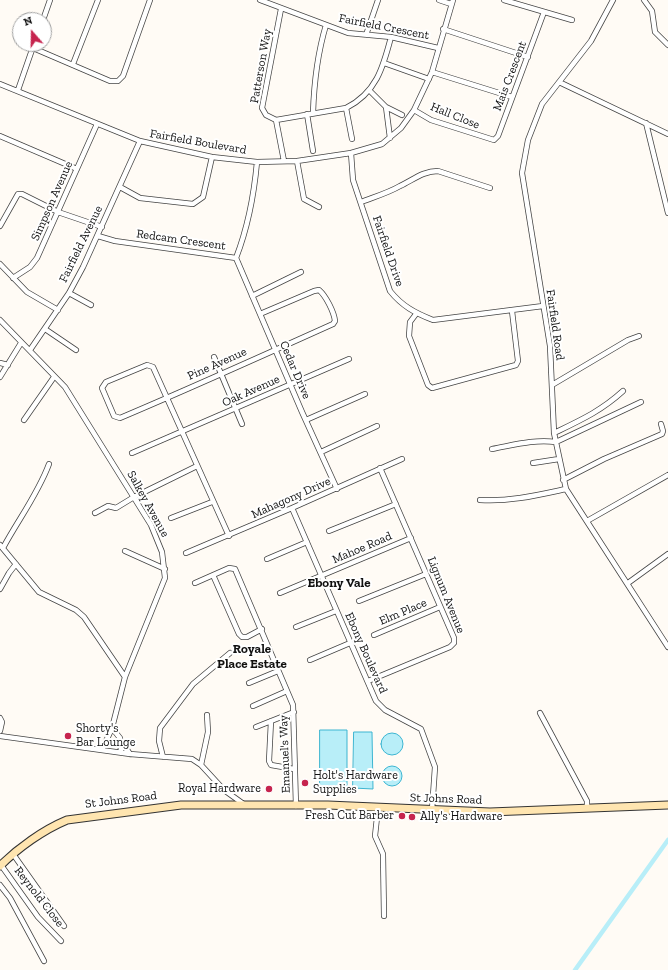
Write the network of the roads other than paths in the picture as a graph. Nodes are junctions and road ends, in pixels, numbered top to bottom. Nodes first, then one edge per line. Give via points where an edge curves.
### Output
1 (50, 0) edge
2 (98, 0) edge
3 (150, 0) edge
4 (260, 0) edge
5 (378, 0) edge
6 (439, 0) edge
7 (504, 0) edge
8 (613, 0) edge
9 (644, 0) edge
10 (452, 2) edge
11 (281, 9) junction
12 (46, 12) edge
13 (544, 12) junction
14 (572, 20) dead end
15 (326, 26) junction
16 (443, 29) junction
17 (366, 35) junction
18 (391, 37) junction
19 (668, 45) edge
20 (438, 48) junction
21 (32, 52) edge
22 (47, 52) edge
23 (528, 57) junction
24 (384, 62) junction
25 (73, 64) junction
26 (432, 72) junction
27 (429, 79) junction
28 (558, 82) junction
29 (0, 84) edge
30 (18, 90) junction
31 (370, 91) junction
32 (512, 97) junction
33 (386, 107) junction
34 (346, 108) junction
35 (414, 110) junction
36 (313, 113) junction
37 (307, 114) junction
38 (402, 115) dead end
39 (276, 120) junction
40 (97, 124) junction
41 (646, 124) junction
42 (668, 134) edge
43 (0, 136) edge
44 (390, 138) junction
45 (352, 139) dead end
46 (489, 140) joint
47 (140, 141) junction
48 (313, 151) dead end
49 (351, 153) junction
50 (212, 157) junction
51 (284, 161) junction
52 (297, 161) junction
53 (257, 162) junction
54 (77, 168) junction
55 (120, 187) junction
56 (490, 188) dead end
57 (361, 202) junction
58 (319, 207) dead end
59 (58, 212) junction
60 (668, 213) edge
61 (0, 226) edge
62 (102, 227) junction
63 (98, 236) junction
64 (236, 258) junction
65 (0, 264) edge
66 (301, 272) dead end
67 (13, 278) junction
68 (69, 293) junction
69 (252, 296) junction
70 (91, 305) dead end
71 (543, 306) junction
72 (58, 310) junction
73 (512, 311) junction
74 (260, 314) junction
75 (416, 314) junction
76 (0, 320) edge
77 (44, 329) junction
78 (639, 336) dead end
79 (21, 343) junction
80 (30, 350) junction
81 (76, 350) dead end
82 (275, 350) junction
83 (214, 357) dead end
84 (349, 359) dead end
85 (0, 363) edge
86 (8, 365) junction
87 (221, 373) junction
88 (54, 377) junction
89 (0, 378) edge
90 (290, 384) junction
91 (552, 385) junction
92 (623, 391) dead end
93 (365, 394) dead end
94 (168, 398) junction
95 (641, 402) dead end
96 (236, 409) junction
97 (24, 420) dead end
98 (306, 420) junction
99 (242, 424) dead end
100 (661, 424) dead end
101 (378, 426) dead end
102 (183, 431) junction
103 (554, 433) junction
104 (556, 442) junction
105 (492, 449) dead end
106 (320, 452) junction
107 (132, 453) dead end
108 (402, 459) dead end
109 (559, 459) junction
110 (533, 463) dead end
111 (49, 464) dead end
112 (197, 466) junction
113 (380, 468) junction
114 (668, 475) edge
115 (563, 480) junction
116 (337, 488) junction
117 (566, 489) junction
118 (134, 497) junction
119 (480, 500) dead end
120 (212, 502) junction
121 (396, 504) junction
122 (292, 508) junction
123 (95, 513) dead end
124 (171, 518) dead end
125 (587, 521) junction
126 (329, 531) dead end
127 (228, 536) junction
128 (411, 538) junction
129 (307, 542) junction
130 (2, 547) edge
131 (125, 551) dead end
132 (186, 553) dead end
133 (668, 554) edge
134 (267, 559) dead end
135 (16, 564) junction
136 (165, 569) junction
137 (426, 574) junction
138 (213, 575) junction
139 (322, 576) junction
140 (195, 583) dead end
141 (628, 583) junction
142 (0, 589) edge
143 (280, 593) dead end
144 (359, 601) dead end
145 (440, 607) junction
146 (336, 611) junction
147 (296, 627) dead end
148 (262, 629) junction
149 (374, 635) dead end
150 (350, 643) junction
151 (668, 647) edge
152 (230, 654) dead end
153 (310, 660) dead end
154 (278, 671) junction
155 (125, 677) junction
156 (368, 681) junction
157 (249, 683) dead end
158 (288, 691) junction
159 (253, 706) dead end
160 (294, 712) junction
161 (540, 713) dead end
162 (207, 715) dead end
163 (0, 718) edge
164 (271, 721) junction
165 (256, 727) dead end
166 (112, 728) junction
167 (0, 731) edge
168 (0, 736) edge
169 (121, 741) junction
170 (102, 750) junction
171 (121, 752) junction
172 (130, 754) junction
173 (163, 757) junction
174 (201, 765) junction
175 (294, 769) junction
176 (668, 805) edge
177 (246, 806) junction
178 (296, 806) junction
179 (378, 808) junction
180 (587, 808) junction
181 (432, 810) junction
182 (13, 854) junction
183 (1, 866) edge
184 (0, 885) edge
185 (384, 916) dead end
186 (64, 926) dead end
187 (60, 940) dead end
188 (44, 962) dead end

1 - 12 street
2 - 25 street
3 - 25 street via 124,76 118,81 110,81
4 - 11 street, Fairfield Crescent
5 - 17 street
6 - 10 street
7 - 13 street
8 - 28 street, Fairfield Road via 592,41
9 - 19 street via 652,11 655,32
10 - 16 street, Fairfield Boulevard
11 - 15 street, Fairfield Crescent
11 - 39 street, Patterson Way via 262,108 266,115
13 - 14 street
13 - 23 street, Mais Crescent
15 - 17 street, Fairfield Crescent
15 - 36 street via 318,53
16 - 20 street, Fairfield Boulevard
16 - 23 street
17 - 18 street, Fairfield Crescent
18 - 20 street, Fairfield Crescent
18 - 24 street
20 - 26 street, Fairfield Boulevard
21 - 30 street
22 - 25 street
23 - 32 street, Mais Crescent
24 - 27 street
24 - 31 street
26 - 27 street, Fairfield Boulevard
26 - 32 street
27 - 35 street, Fairfield Boulevard
28 - 41 street
28 - 71 street, Fairfield Road via 542,104 536,118 528,140 522,173
29 - 30 street, Fairfield Boulevard
30 - 40 street, Fairfield Boulevard
31 - 33 street
31 - 34 street
32 - 46 street, Mais Crescent via 498,136 494,140
33 - 38 street
33 - 44 street
34 - 36 street
34 - 45 street
35 - 44 street, Fairfield Boulevard
35 - 46 street, Hall Close via 431,120
36 - 37 street
37 - 39 street
37 - 48 street
39 - 51 street
40 - 47 street, Fairfield Boulevard
40 - 54 street, Simpson Avenue
41 - 42 street
41 - 60 street
43 - 54 street
44 - 49 street, Fairfield Boulevard via 373,148
47 - 50 street, Fairfield Boulevard
47 - 55 street, Fairfield Avenue
49 - 52 street, Fairfield Boulevard
49 - 57 street, Fairfield Drive via 353,180
50 - 53 street, Fairfield Boulevard
50 - 55 street via 203,197 193,204 140,198
51 - 52 street, Fairfield Boulevard
51 - 53 street, Fairfield Boulevard
52 - 58 street via 304,199
53 - 64 street, Redcam Crescent via 249,218
54 - 59 street, Simpson Avenue
55 - 62 street, Fairfield Avenue
56 - 57 street via 431,171
57 - 75 street, Fairfield Drive via 390,291 398,301
59 - 61 street via 18,194
59 - 62 street
59 - 67 street, Simpson Avenue via 37,258
62 - 63 street, Fairfield Avenue
63 - 64 street, Redcam Crescent via 115,241
63 - 68 street, Fairfield Avenue
64 - 69 street, Cedar Drive
65 - 67 street
66 - 69 street
67 - 72 street via 27,292
68 - 70 street
68 - 72 street, Fairfield Avenue
69 - 74 street, Cedar Drive
71 - 73 street, Fairfield Drive
71 - 91 street, Fairfield Road via 550,346
72 - 77 street, Fairfield Avenue
73 - 75 street, Fairfield Drive via 433,320
73 - 75 street via 518,361 516,365 432,388 428,385 409,336 410,322
74 - 82 street, Cedar Drive
74 - 82 street, Pine Avenue via 319,290 334,316 335,321 332,324
76 - 79 street, Salkey Avenue
77 - 80 street, Fairfield Avenue
77 - 81 street
78 - 91 street
79 - 80 street, Salkey Avenue
79 - 86 street
80 - 88 street, Salkey Avenue
82 - 87 street, Pine Avenue
82 - 90 street, Cedar Drive
83 - 87 street
84 - 90 street, Oak Avenue
85 - 86 street
86 - 89 street
87 - 94 street, Pine Avenue
87 - 96 street
88 - 97 street
88 - 118 street, Salkey Avenue via 65,387
90 - 96 street, Oak Avenue
90 - 98 street, Cedar Drive
91 - 103 street, Fairfield Road
92 - 103 street via 607,406
93 - 98 street
94 - 94 street, Pine Avenue via 120,418 114,416 102,388 103,384 151,364
94 - 102 street
95 - 104 street
96 - 99 street
96 - 102 street, Oak Avenue
98 - 106 street, Cedar Drive
100 - 115 street via 664,431 662,434
101 - 106 street
102 - 107 street, Oak Avenue
102 - 112 street
103 - 104 street, Fairfield Road
104 - 105 street via 544,440
104 - 109 street, Fairfield Road
106 - 116 street, Cedar Drive
108 - 113 street, Mahagony Drive
109 - 110 street
109 - 115 street, Fairfield Road
111 - 130 street via 43,482
112 - 118 street
112 - 120 street
113 - 116 street, Mahagony Drive
113 - 121 street, Lignum Avenue
114 - 125 street
115 - 117 street, Fairfield Road
116 - 122 street, Mahagony Drive
117 - 119 street via 518,498
117 - 125 street, Fairfield Road
118 - 123 street via 116,508 108,506
118 - 136 street, Salkey Avenue via 151,525 162,552
120 - 124 street
120 - 127 street
121 - 126 street
121 - 128 street, Lignum Avenue
122 - 127 street, Mahagony Drive
122 - 129 street, Ebony Boulevard
125 - 141 street, Fairfield Road
127 - 132 street, Mahagony Drive
128 - 137 street, Lignum Avenue
128 - 139 street, Mahoe Road
129 - 134 street
129 - 139 street, Ebony Boulevard
130 - 135 street
131 - 136 street
133 - 141 street
135 - 142 street
135 - 155 street via 39,592 76,610 84,617
136 - 155 street, Salkey Avenue via 166,578
137 - 144 street
137 - 145 street, Lignum Avenue
138 - 140 street
138 - 148 street, Emanuel's Way via 229,568 235,569
138 - 148 street via 238,634 247,637
139 - 143 street, Mahoe Road
139 - 146 street, Ebony Boulevard
141 - 151 street, Fairfield Road
145 - 149 street, Elm Place
145 - 156 street, Lignum Avenue via 454,643 450,647
146 - 147 street
146 - 150 street, Ebony Boulevard
148 - 154 street, Emanuel's Way
150 - 153 street
150 - 156 street, Ebony Boulevard
152 - 173 street via 193,684 160,728 159,741
154 - 157 street
154 - 158 street, Emanuel's Way
155 - 166 street, Salkey Avenue
156 - 181 street, Ebony Boulevard via 376,701 385,710 421,729 435,767
158 - 159 street
158 - 160 street, Emanuel's Way
160 - 164 street
160 - 175 street, Emanuel's Way
161 - 180 street via 587,801
162 - 174 street via 208,732
163 - 167 street
164 - 165 street
164 - 175 street via 269,761 271,765
166 - 169 street
166 - 170 street, Salkey Avenue
168 - 170 street
169 - 171 street
169 - 172 street
170 - 171 street
171 - 172 street
172 - 173 street
173 - 174 street via 192,759
174 - 177 street via 224,790
175 - 178 street, Emanuel's Way
176 - 180 main road, St Johns Road
177 - 178 main road, St Johns Road
177 - 182 main road, St Johns Road via 163,806 76,817 55,824
178 - 179 main road, St Johns Road
179 - 181 main road, St Johns Road
179 - 185 street via 375,836 382,854
180 - 181 main road, St Johns Road via 490,812
182 - 183 main road, St Johns Road
182 - 186 street
183 - 187 street, Reynold Close via 38,917
184 - 188 street via 10,898

